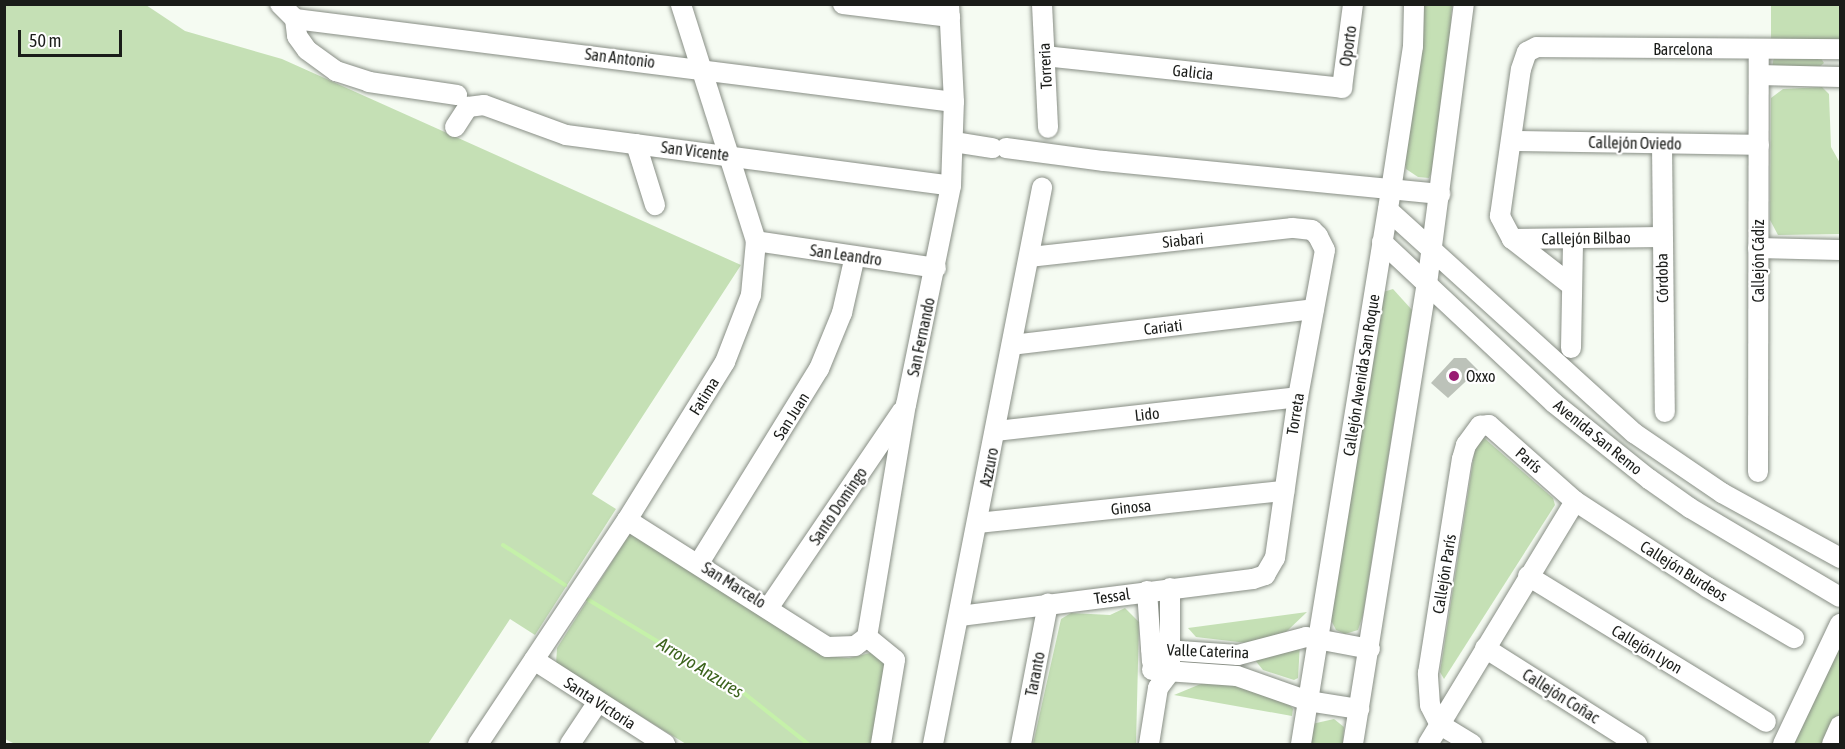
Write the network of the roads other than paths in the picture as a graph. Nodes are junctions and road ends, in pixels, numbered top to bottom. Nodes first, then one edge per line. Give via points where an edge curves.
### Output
1 (681, 4) edge
2 (843, 4) edge
3 (1042, 4) edge
4 (1353, 4) edge
5 (1414, 4) edge
6 (1464, 4) edge
7 (949, 11) edge
8 (287, 12) edge
9 (1759, 49) junction
10 (1840, 50) edge
11 (1045, 56) junction
12 (698, 67) junction
13 (1759, 75) junction
14 (1840, 77) edge
15 (1348, 94) joint
16 (456, 95) dead end
17 (954, 102) junction
18 (455, 127) dead end
19 (1048, 128) dead end
20 (1512, 141) junction
21 (954, 142) junction
22 (636, 144) junction
23 (1662, 144) junction
24 (1759, 145) junction
25 (730, 155) junction
26 (951, 186) junction
27 (1042, 188) dead end
28 (1391, 190) junction
29 (1440, 194) junction
30 (655, 205) dead end
31 (1388, 210) junction
32 (1661, 237) junction
33 (1512, 239) junction
34 (1573, 239) junction
35 (756, 242) junction
36 (1382, 242) junction
37 (1758, 248) junction
38 (1325, 249) joint
39 (1432, 249) junction
40 (1840, 250) edge
41 (855, 256) junction
42 (1030, 257) junction
43 (936, 268) junction
44 (1427, 284) junction
45 (1571, 285) junction
46 (1314, 309) junction
47 (1012, 345) junction
48 (1571, 348) dead end
49 (1298, 397) junction
50 (906, 405) junction
51 (1665, 412) dead end
52 (1480, 426) joint
53 (996, 431) junction
54 (1634, 433) junction
55 (1617, 454) junction
56 (1758, 472) dead end
57 (1284, 491) junction
58 (1575, 501) junction
59 (627, 520) junction
60 (978, 523) junction
61 (1840, 558) edge
62 (699, 563) junction
63 (1264, 575) joint
64 (1528, 576) junction
65 (1170, 588) junction
66 (1147, 591) junction
67 (1840, 597) edge
68 (1048, 604) junction
69 (769, 607) junction
70 (960, 616) junction
71 (1840, 624) edge
72 (867, 637) junction
73 (1794, 638) dead end
74 (1320, 639) junction
75 (1485, 648) junction
76 (1161, 649) junction
77 (1370, 650) junction
78 (1238, 655) junction
79 (534, 660) junction
80 (1160, 676) junction
81 (1237, 676) junction
82 (1308, 701) junction
83 (598, 702) junction
84 (1359, 709) junction
85 (1766, 722) dead end
86 (1440, 725) junction
87 (1840, 726) edge
88 (478, 744) edge
89 (570, 744) edge
90 (665, 744) edge
91 (881, 744) edge
92 (933, 744) edge
93 (1021, 744) edge
94 (1149, 744) edge
95 (1301, 744) edge
96 (1353, 744) edge
97 (1428, 744) edge
98 (1472, 744) edge
99 (1637, 744) edge
100 (1783, 744) edge
101 (1832, 744) edge

1 - 12 street, Fatima
2 - 7 street
3 - 11 street, Torreria
4 - 15 street, Oporto
5 - 28 street, Callejón Avenida San Roque via 1413,46
6 - 29 street
7 - 17 street, San Fernando
8 - 12 street, San Antonio
8 - 16 street via 308,50 336,71 369,82
9 - 10 street, Barcelona
9 - 13 street, Callejón Cádiz
9 - 20 street, Barcelona via 1537,48 1527,52 1521,69
11 - 15 street, Galicia
11 - 19 street, Torreria
12 - 17 street, San Antonio
12 - 25 street, Fatima
13 - 14 street
13 - 24 street, Callejón Cádiz
17 - 21 street, San Fernando
18 - 22 street, San Vicente via 468,107 484,105 556,133
20 - 23 street, Callejón Oviedo
20 - 33 street via 1500,216
21 - 26 street, San Fernando
21 - 28 street
22 - 25 street, San Vicente
22 - 30 street
23 - 24 street, Callejón Oviedo
23 - 32 street, Córdoba
24 - 37 street, Callejón Cádiz
25 - 26 street, San Vicente
25 - 35 street, Fatima
26 - 43 street, San Fernando
27 - 42 street, Azzuro
28 - 29 street
28 - 31 street, Callejón Avenida San Roque
29 - 39 street
31 - 36 street, Callejón Avenida San Roque
31 - 39 street, Avenida San Remo
32 - 34 street, Callejón Bilbao
32 - 51 street, Córdoba
33 - 34 street, Callejón Bilbao
33 - 45 street
34 - 45 street
35 - 41 street, San Leandro
35 - 59 street, Fatima via 751,295 741,329 725,362
36 - 44 street, Avenida San Remo
36 - 74 street, Callejón Avenida San Roque
37 - 40 street
37 - 56 street, Callejón Cádiz
38 - 42 street, Siabari via 1312,230 1303,228
38 - 46 street, Torreta
39 - 44 street
39 - 54 street, Avenida San Remo
41 - 43 street, San Leandro
41 - 62 street, San Juan via 842,313 819,369
42 - 47 street, Azzuro
43 - 50 street, San Fernando
44 - 55 street, Avenida San Remo via 1554,403
44 - 77 street
45 - 48 street
46 - 47 street, Cariati
46 - 49 street, Torreta
47 - 53 street, Azzuro
49 - 53 street, Lido
49 - 57 street, Torreta
50 - 69 street, Santo Domingo
50 - 72 street, San Fernando
52 - 58 street, París via 1489,425
52 - 86 street, Callejón París via 1466,445 1462,459 1428,673 1430,705
53 - 60 street, Azzuro
54 - 55 street
54 - 61 street, Avenida San Remo via 1722,493
55 - 67 street, Avenida San Remo via 1690,508
57 - 60 street, Ginosa
57 - 63 street, Torreta via 1275,558
58 - 64 street
58 - 73 street, Callejón Burdeos
59 - 62 street, San Marcelo
59 - 79 street, Fatima
60 - 70 street, Azzuro
62 - 69 street, San Marcelo
63 - 65 street, Tessal
64 - 75 street
64 - 85 street, Callejón Lyon
65 - 66 street, Tessal
65 - 76 street
66 - 68 street, Tessal
66 - 76 street
68 - 70 street, Tessal
68 - 93 street, Taranto
69 - 72 street, San Marcelo via 826,647 840,650
70 - 92 street, Azzuro
71 - 100 street
72 - 91 street via 895,660
74 - 77 street, Valle Caterina
74 - 78 street, Valle Caterina via 1306,637
74 - 82 street, Callejón Avenida San Roque
75 - 86 street
75 - 99 street, Callejón Coñac
76 - 78 street, Valle Caterina
76 - 80 street
77 - 84 street
78 - 81 street
79 - 83 street, Santa Victoria
79 - 88 street, Fatima
80 - 81 street, Valle Caterina
80 - 94 street
81 - 82 street, Valle Caterina
82 - 84 street, Valle Caterina
82 - 95 street, Callejón Avenida San Roque
83 - 89 street
83 - 90 street, Santa Victoria
84 - 96 street
86 - 97 street
86 - 98 street
87 - 101 street

